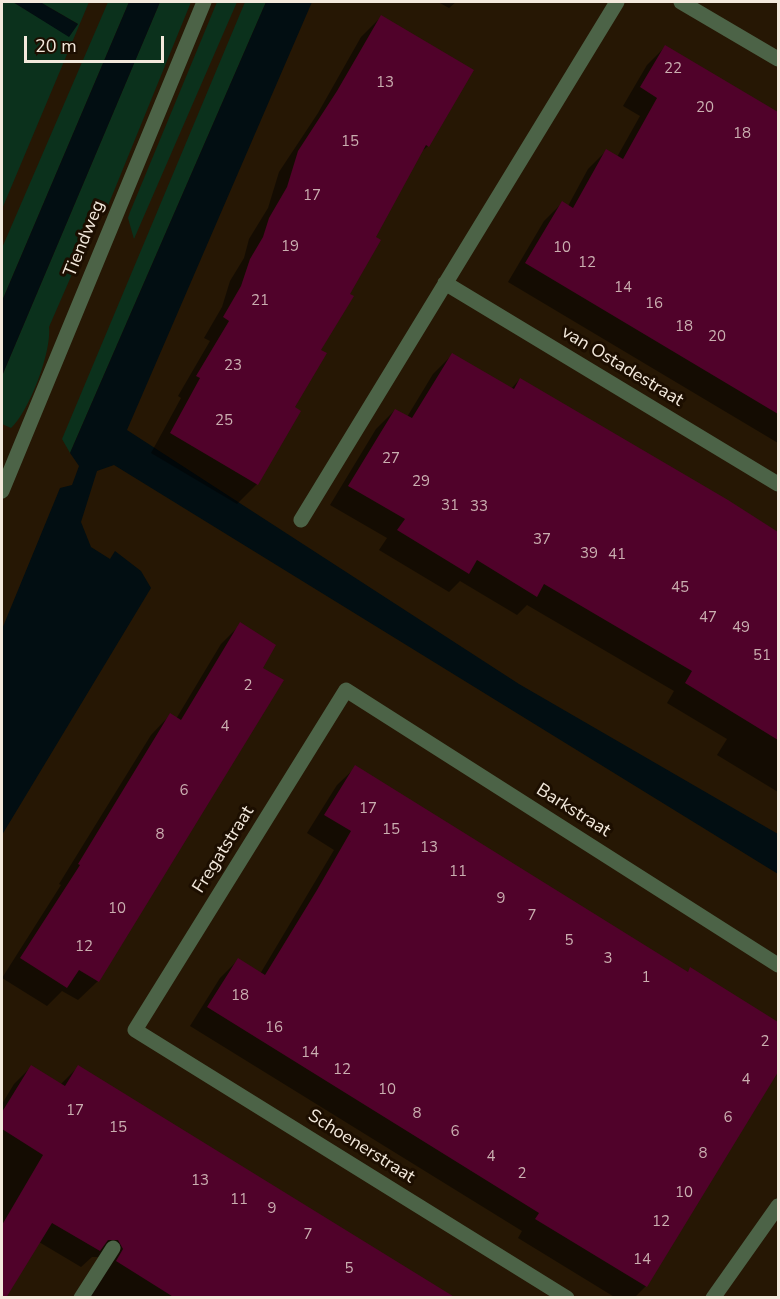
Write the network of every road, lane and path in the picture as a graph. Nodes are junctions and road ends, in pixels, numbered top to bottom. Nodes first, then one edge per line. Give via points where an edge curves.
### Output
1 (204, 2) edge
2 (617, 2) edge
3 (681, 2) edge
4 (778, 59) edge
5 (445, 284) junction
6 (778, 484) edge
7 (2, 490) edge
8 (301, 520) dead end
9 (346, 690) joint
10 (778, 965) edge
11 (135, 1030) joint
12 (778, 1206) edge
13 (113, 1248) dead end
14 (81, 1298) edge
15 (567, 1298) edge
16 (713, 1298) edge

1 - 7 street, Tiendweg
2 - 5 street
3 - 4 street
5 - 6 street, van Ostadestraat
5 - 8 street
9 - 10 street, Barkstraat
9 - 11 street, Fregatstraat
11 - 15 street, Schoenerstraat
12 - 16 street
13 - 14 street

